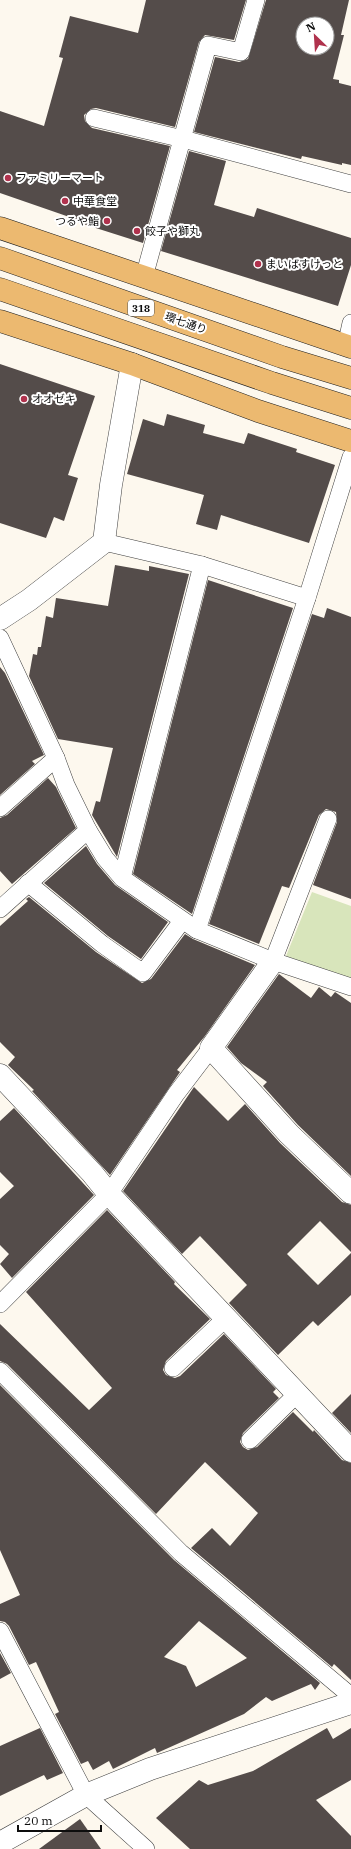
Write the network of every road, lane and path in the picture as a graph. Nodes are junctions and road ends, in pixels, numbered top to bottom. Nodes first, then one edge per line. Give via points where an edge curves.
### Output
1 (256, 0) edge
2 (94, 118) dead end
3 (183, 139) junction
4 (351, 184) edge
5 (0, 228) edge
6 (0, 258) edge
7 (144, 277) junction
8 (0, 289) edge
9 (0, 321) edge
10 (351, 323) edge
11 (348, 346) edge
12 (132, 364) junction
13 (351, 378) edge
14 (351, 408) edge
15 (351, 441) edge
16 (351, 457) edge
17 (104, 542) junction
18 (202, 565) junction
19 (307, 598) junction
20 (0, 619) edge
21 (0, 638) edge
22 (56, 758) junction
23 (0, 808) edge
24 (328, 819) dead end
25 (88, 830) junction
26 (122, 878) junction
27 (28, 883) junction
28 (0, 909) edge
29 (182, 921) junction
30 (197, 930) junction
31 (273, 961) junction
32 (351, 987) edge
33 (211, 1048) junction
34 (0, 1075) edge
35 (351, 1193) edge
36 (109, 1194) junction
37 (0, 1304) edge
38 (226, 1318) junction
39 (173, 1368) dead end
40 (0, 1371) edge
41 (298, 1393) junction
42 (250, 1440) dead end
43 (351, 1451) edge
44 (0, 1631) edge
45 (351, 1696) edge
46 (351, 1703) edge
47 (86, 1795) junction
48 (0, 1844) edge
49 (146, 1849) edge

1 - 3 lane via 241,52 208,45
2 - 3 lane
3 - 4 lane
3 - 7 lane
5 - 7 main road
6 - 13 main road, 環七通り / 318 via 282,357
7 - 11 main road
8 - 14 main road, 318
9 - 12 main road
10 - 11 lane
12 - 15 main road via 258,411
12 - 17 street
16 - 19 lane
17 - 18 lane
17 - 20 street
18 - 19 lane
18 - 26 lane
19 - 30 lane
21 - 22 lane
22 - 23 lane
22 - 25 lane
24 - 31 lane
25 - 26 lane via 105,858
25 - 27 lane
26 - 29 lane
27 - 28 lane
27 - 29 lane via 102,944 143,973
29 - 30 lane
30 - 31 lane
31 - 32 lane
31 - 33 street
33 - 35 street via 289,1134
33 - 36 lane via 176,1094
34 - 36 street
36 - 37 lane
36 - 38 street
38 - 39 lane
38 - 41 street
40 - 45 lane via 181,1553
41 - 42 lane
41 - 43 street
44 - 47 lane
46 - 47 street via 150,1769
47 - 48 street
47 - 49 lane

